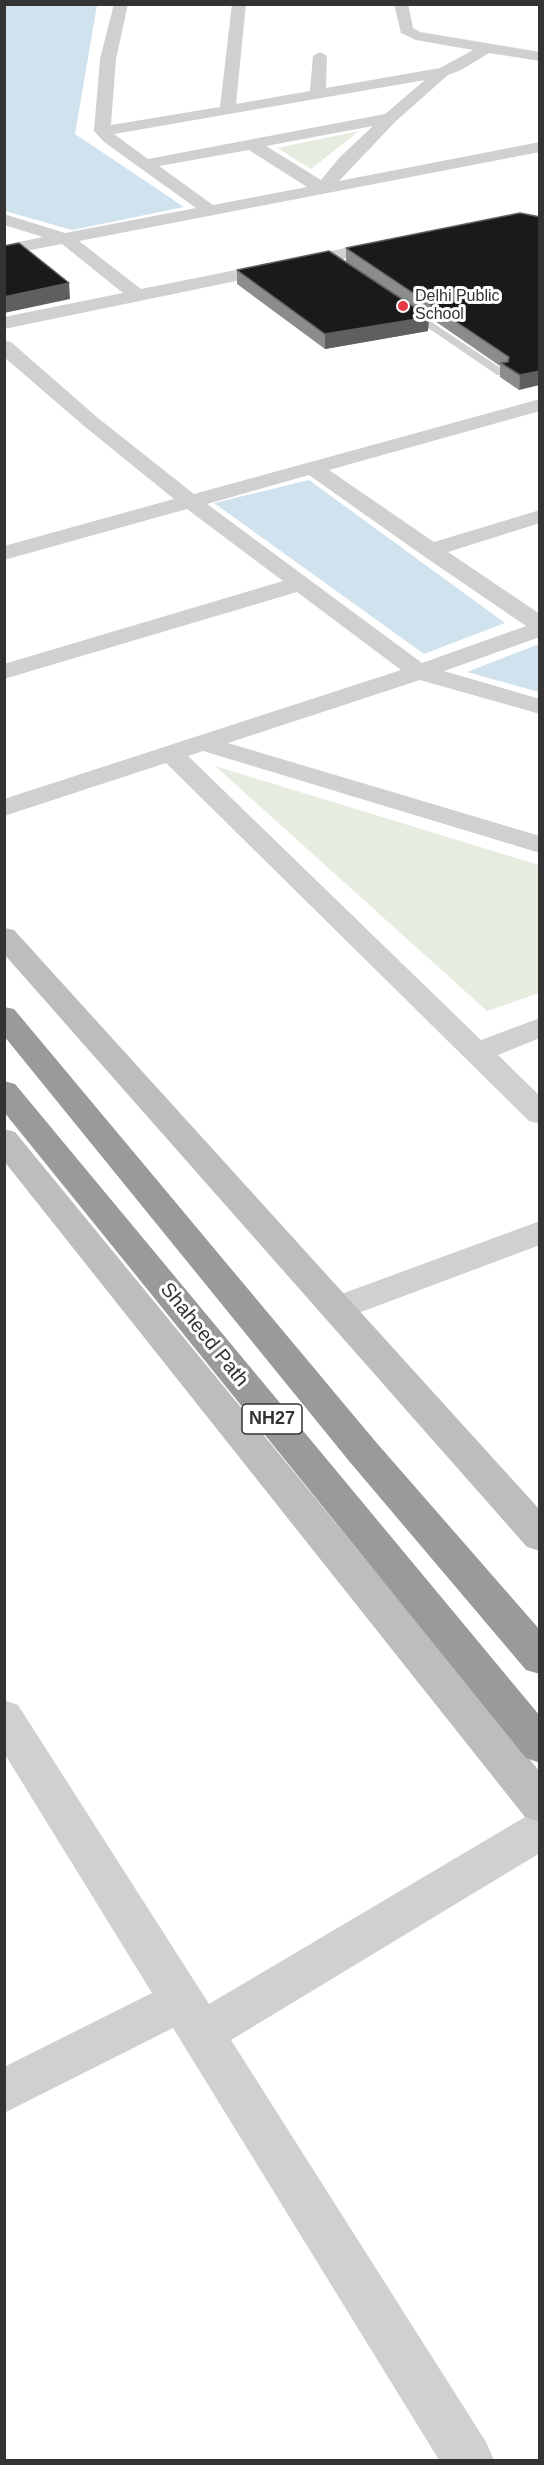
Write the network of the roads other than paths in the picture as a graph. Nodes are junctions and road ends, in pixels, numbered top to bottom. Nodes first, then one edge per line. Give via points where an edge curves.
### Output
1 (122, 4) edge
2 (239, 4) edge
3 (401, 4) edge
4 (486, 48) junction
5 (320, 56) dead end
6 (539, 56) edge
7 (443, 72) junction
8 (318, 95) junction
9 (227, 110) junction
10 (390, 118) junction
11 (102, 131) junction
12 (251, 144) junction
13 (540, 147) edge
14 (146, 164) junction
15 (323, 189) junction
16 (211, 211) junction
17 (4, 219) edge
18 (66, 239) junction
19 (406, 241) edge
20 (4, 250) edge
21 (137, 295) junction
22 (398, 302) edge
23 (4, 323) edge
24 (4, 346) edge
25 (501, 373) edge
26 (540, 405) edge
27 (312, 468) junction
28 (190, 501) junction
29 (540, 516) edge
30 (430, 550) junction
31 (4, 553) edge
32 (299, 584) junction
33 (540, 627) edge
34 (4, 672) edge
35 (419, 672) junction
36 (540, 707) edge
37 (202, 743) junction
38 (171, 754) junction
39 (4, 808) edge
40 (540, 845) edge
41 (4, 936) edge
42 (4, 1016) edge
43 (540, 1027) edge
44 (478, 1052) junction
45 (4, 1091) edge
46 (540, 1114) edge
47 (4, 1139) edge
48 (540, 1232) edge
49 (337, 1309) junction
50 (540, 1536) edge
51 (540, 1658) edge
52 (4, 1717) edge
53 (540, 1746) edge
54 (540, 1804) edge
55 (540, 1830) edge
56 (192, 2017) junction
57 (4, 2091) edge
58 (468, 2460) edge

1 - 11 street via 108,59
2 - 9 street
3 - 4 street via 406,30 416,36
4 - 6 street
4 - 7 street
5 - 8 street
7 - 8 street
7 - 10 street
8 - 9 street
9 - 11 street
10 - 12 street
10 - 15 street
11 - 14 street
12 - 14 street
12 - 15 street
13 - 15 street
14 - 16 street
15 - 16 street
16 - 18 street
17 - 18 street
18 - 20 street
18 - 21 street
19 - 21 street via 333,260
21 - 23 street
22 - 25 lane
24 - 28 street
26 - 27 street
27 - 28 street
27 - 30 street
28 - 31 street
28 - 32 street
29 - 30 street
30 - 33 street
32 - 34 street
32 - 35 street
33 - 35 street
35 - 36 street
35 - 37 street
37 - 38 street
37 - 40 street
38 - 39 street
38 - 44 street
41 - 49 street
42 - 51 highway, NH27 via 354,1442
43 - 44 street
44 - 46 street
45 - 53 highway, Shaheed Path / NH27
47 - 54 street
48 - 49 street
49 - 50 street
52 - 56 street
55 - 56 street
56 - 57 street
56 - 58 street

